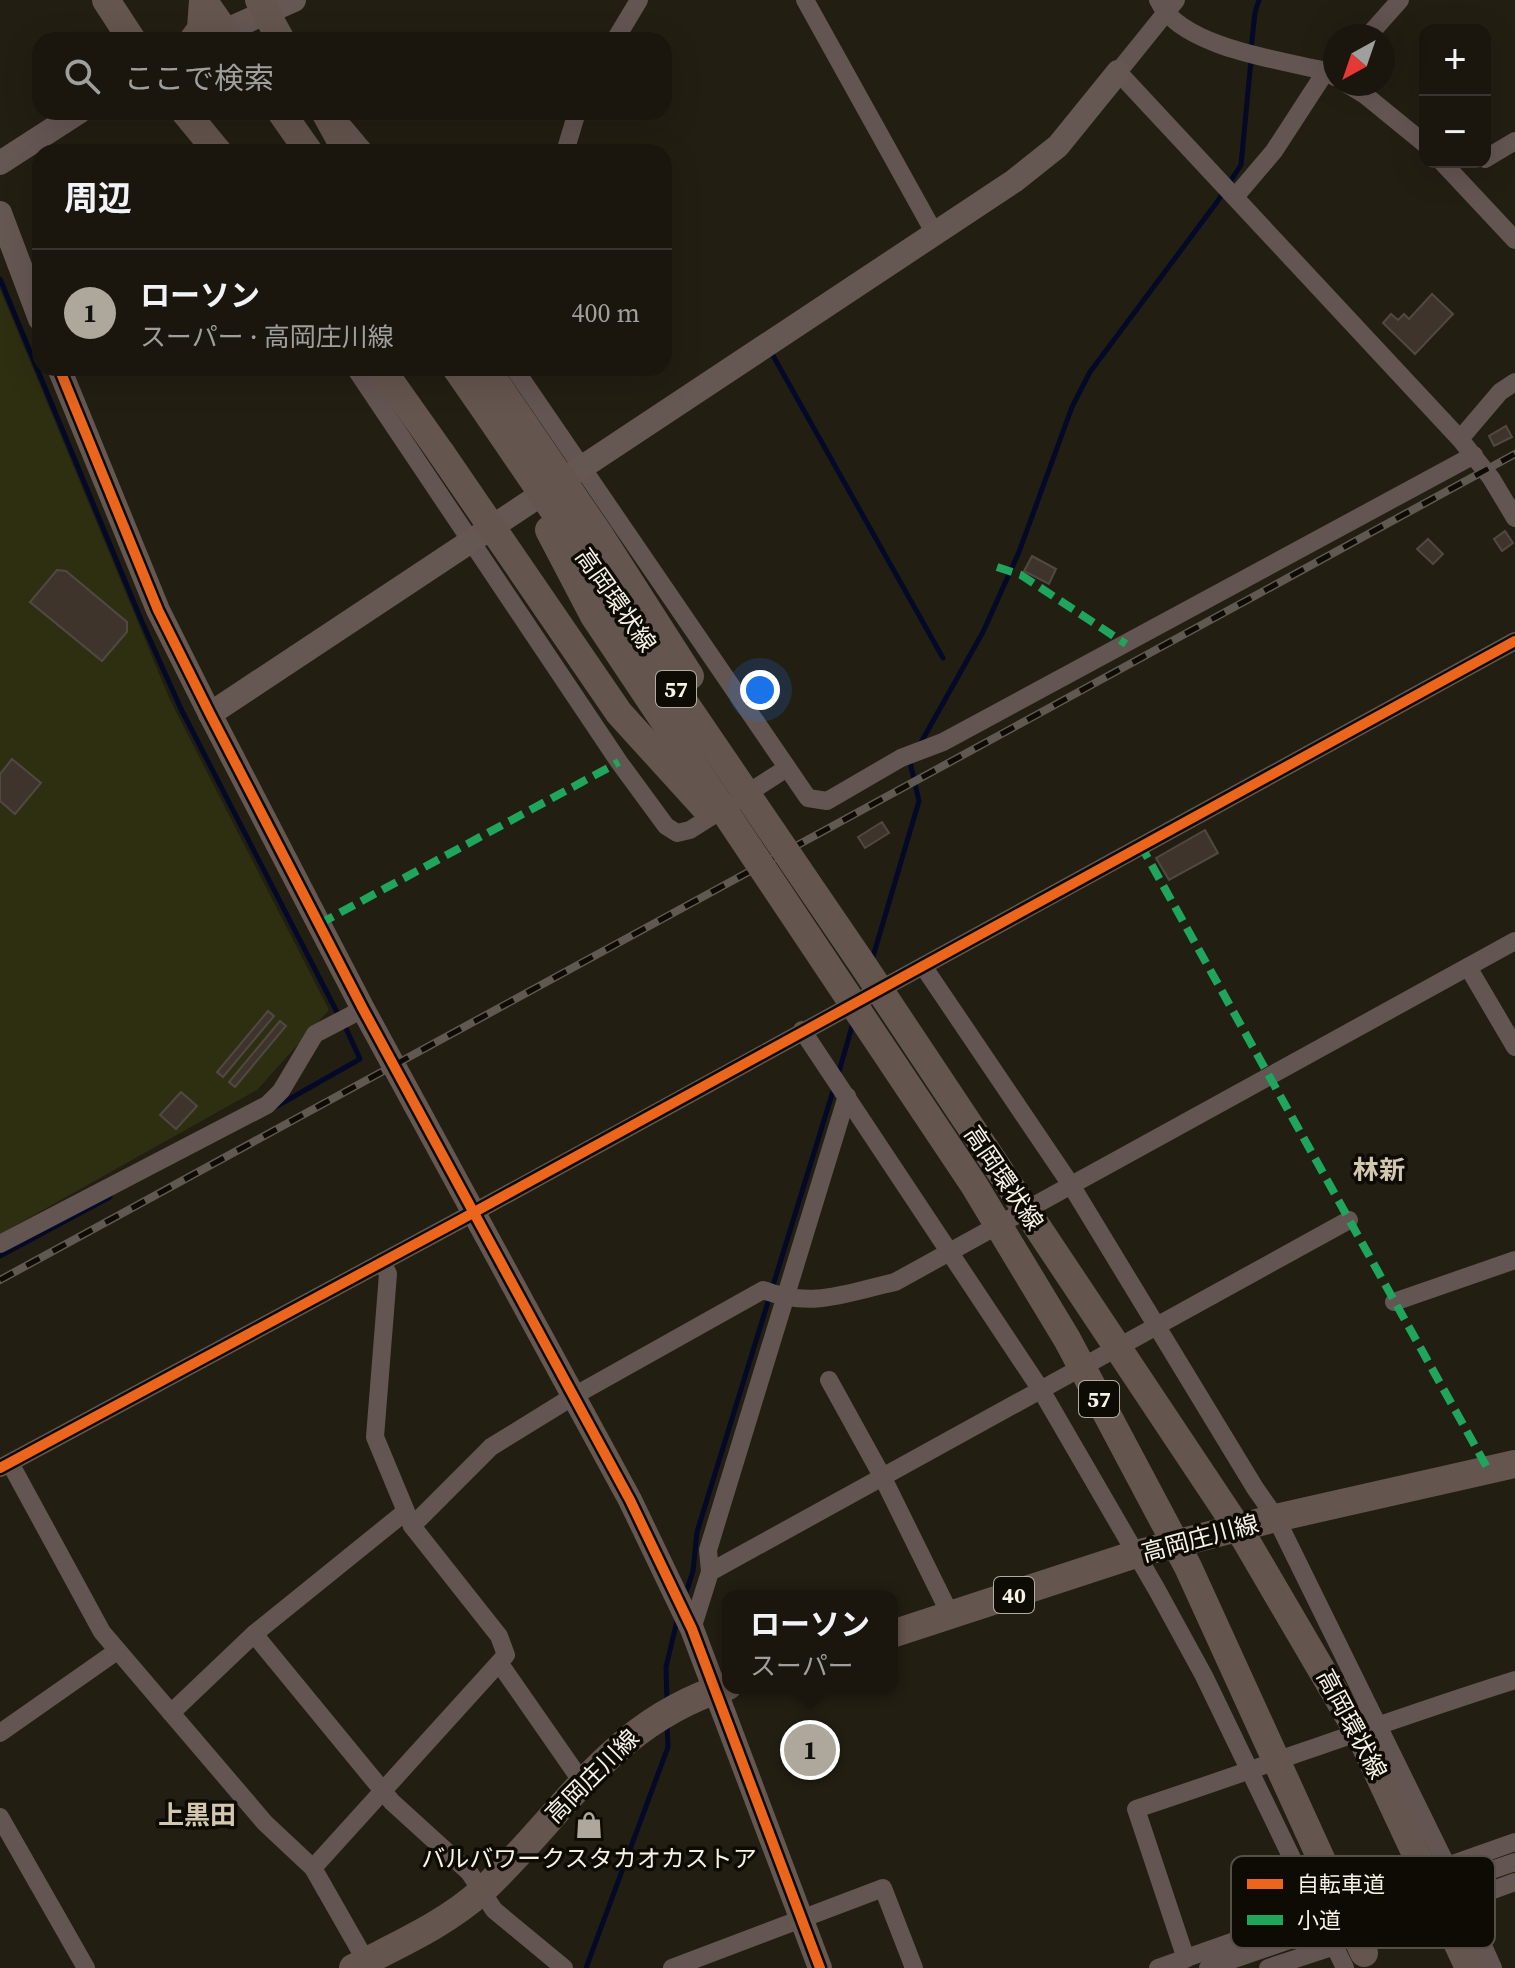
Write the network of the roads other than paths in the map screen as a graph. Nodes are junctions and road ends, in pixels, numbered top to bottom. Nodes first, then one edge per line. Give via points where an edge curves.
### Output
1 (106, 0) edge
2 (203, 0) edge
3 (294, 0) edge
4 (639, 0) edge
5 (805, 0) edge
6 (1400, 0) edge
7 (1166, 5) edge
8 (262, 6) edge
9 (1379, 24) edge
10 (127, 32) edge
11 (209, 32) edge
12 (222, 32) edge
13 (277, 32) edge
14 (620, 32) edge
15 (1118, 72) junction
16 (1323, 73) edge
17 (1323, 91) edge
18 (1366, 96) edge
19 (67, 120) edge
20 (191, 120) edge
21 (207, 120) edge
22 (287, 120) edge
23 (329, 120) edge
24 (339, 120) edge
25 (575, 120) edge
26 (1419, 139) edge
27 (1515, 141) edge
28 (211, 144) edge
29 (214, 144) edge
30 (303, 144) edge
31 (343, 144) edge
32 (359, 144) edge
33 (567, 144) edge
34 (1491, 156) edge
35 (0, 163) edge
36 (1448, 168) edge
37 (1471, 168) edge
38 (1456, 177) junction
39 (1235, 197) junction
40 (0, 213) edge
41 (935, 234) junction
42 (1515, 240) edge
43 (32, 298) edge
44 (62, 376) edge
45 (360, 376) edge
46 (387, 376) edge
47 (464, 376) edge
48 (489, 376) edge
49 (519, 376) edge
50 (1515, 382) edge
51 (500, 411) junction
52 (1460, 439) junction
53 (1474, 455) junction
54 (581, 466) junction
55 (1515, 518) edge
56 (472, 540) junction
57 (687, 621) junction
58 (1515, 641) edge
59 (577, 699) junction
60 (210, 714) junction
61 (787, 768) junction
62 (771, 880) junction
63 (1515, 941) edge
64 (923, 966) junction
65 (1468, 967) junction
66 (363, 1009) junction
67 (802, 1030) junction
68 (1515, 1047) edge
69 (847, 1096) junction
70 (1071, 1185) junction
71 (472, 1212) junction
72 (1349, 1220) dead end
73 (0, 1244) edge
74 (951, 1251) junction
75 (1515, 1260) edge
76 (382, 1262) junction
77 (776, 1295) junction
78 (1394, 1302) dead end
79 (1156, 1326) junction
80 (829, 1380) dead end
81 (1041, 1390) junction
82 (572, 1397) junction
83 (1515, 1464) edge
84 (5, 1466) edge
85 (882, 1476) junction
86 (1276, 1518) junction
87 (409, 1519) junction
88 (1136, 1554) junction
89 (710, 1572) junction
90 (951, 1616) junction
91 (688, 1622) junction
92 (898, 1632) edge
93 (254, 1634) junction
94 (117, 1651) junction
95 (500, 1664) junction
96 (1515, 1680) edge
97 (721, 1688) edge
98 (723, 1694) edge
99 (171, 1713) junction
100 (1378, 1724) junction
101 (0, 1733) edge
102 (1251, 1771) junction
103 (582, 1782) junction
104 (383, 1790) junction
105 (0, 1817) edge
106 (1515, 1842) edge
107 (1295, 1856) edge
108 (1314, 1856) edge
109 (1426, 1856) edge
110 (1442, 1856) edge
111 (1475, 1856) edge
112 (1515, 1862) edge
113 (313, 1868) junction
114 (1495, 1869) edge
115 (1515, 1882) edge
116 (1495, 1888) edge
117 (483, 1890) junction
118 (801, 1919) junction
119 (1231, 1946) edge
120 (1266, 1948) edge
121 (1329, 1948) edge
122 (1338, 1948) edge
123 (1463, 1948) edge
124 (1480, 1948) edge
125 (1186, 1959) junction
126 (1360, 1963) edge
127 (359, 1965) edge
128 (86, 1968) edge
129 (564, 1968) edge
130 (672, 1968) edge
131 (820, 1968) edge
132 (914, 1968) edge
133 (1158, 1968) edge
134 (1208, 1968) edge
135 (1268, 1968) edge
136 (1469, 1968) edge
137 (1493, 1968) edge

1 - 10 main road
2 - 11 main road, bridge
3 - 8 street
4 - 14 street
5 - 41 street
6 - 9 street
7 - 15 street
7 - 16 street via 1224,46
8 - 12 street
8 - 13 main road
15 - 39 street
15 - 41 street via 1058,146
17 - 39 street
18 - 26 street
19 - 35 street
20 - 28 main road
21 - 29 main road
22 - 30 main road
23 - 31 main road
24 - 32 street
25 - 33 street
27 - 34 street
36 - 38 street
37 - 38 street
38 - 42 street
39 - 52 street
40 - 43 street
41 - 54 street
44 - 60 street via 158,610
45 - 56 street
46 - 62 main road, 57, bridge via 619,713
47 - 51 main road, 高岡環状線 / 57
48 - 51 main road, 57
49 - 54 street
50 - 52 street
51 - 62 main road, 高岡環状線 / 57, bridge via 594,616
51 - 109 main road, 高岡環状線 / 57, bridge via 1245,1539
52 - 53 street
53 - 55 street
53 - 61 street via 827,801 808,798
54 - 56 street
54 - 57 street
56 - 59 street
56 - 60 street
57 - 59 street
57 - 61 street
58 - 64 street
59 - 61 street via 666,826 677,833 690,830
60 - 66 street
62 - 108 main road, 高岡環状線 / 57, bridge via 974,1185 1067,1339 1188,1567
63 - 65 street
64 - 67 street
64 - 70 street
65 - 68 street
65 - 70 street
66 - 71 street
66 - 73 street via 315,1034 267,1105
67 - 69 street
67 - 71 street
69 - 74 street
69 - 77 street
70 - 74 street
70 - 79 street
71 - 76 street
71 - 82 street
72 - 79 street
74 - 77 street via 895,1282 811,1301
74 - 81 street
75 - 78 street
76 - 84 street
76 - 87 street via 388,1274 375,1437
77 - 82 street
77 - 89 street via 708,1550
79 - 81 street
79 - 86 street
80 - 85 street
81 - 85 street
81 - 88 street
82 - 87 street via 491,1447
82 - 91 street via 630,1500
83 - 86 main road, 高岡庄川線 / 40
84 - 94 street
85 - 89 street
85 - 90 street
86 - 88 main road, 高岡庄川線 / 40
86 - 100 street
87 - 93 street
87 - 95 street via 499,1636 506,1655
88 - 90 main road, 高岡庄川線 / 40
88 - 102 street
89 - 91 street
90 - 92 main road, 高岡庄川線 / 40
91 - 97 street
93 - 99 street
93 - 104 street
94 - 99 street
94 - 101 street
95 - 103 street
95 - 104 street
96 - 100 street
97 - 103 main road, 高岡庄川線 via 645,1725
98 - 118 street
99 - 113 street via 265,1823
100 - 102 street
100 - 110 street
102 - 107 street
102 - 125 street via 1136,1809
103 - 117 main road, 高岡庄川線
104 - 113 street
104 - 117 street
105 - 128 street
106 - 111 street
112 - 114 street
113 - 127 street
115 - 116 street
117 - 127 main road, 高岡庄川線 via 446,1918
117 - 129 street via 494,1910
118 - 130 street
118 - 131 street
118 - 132 street via 883,1888
119 - 125 street
120 - 134 street
121 - 135 street
122 - 126 street
123 - 136 main road, 高岡環状線 / 57
124 - 137 street
125 - 133 street

